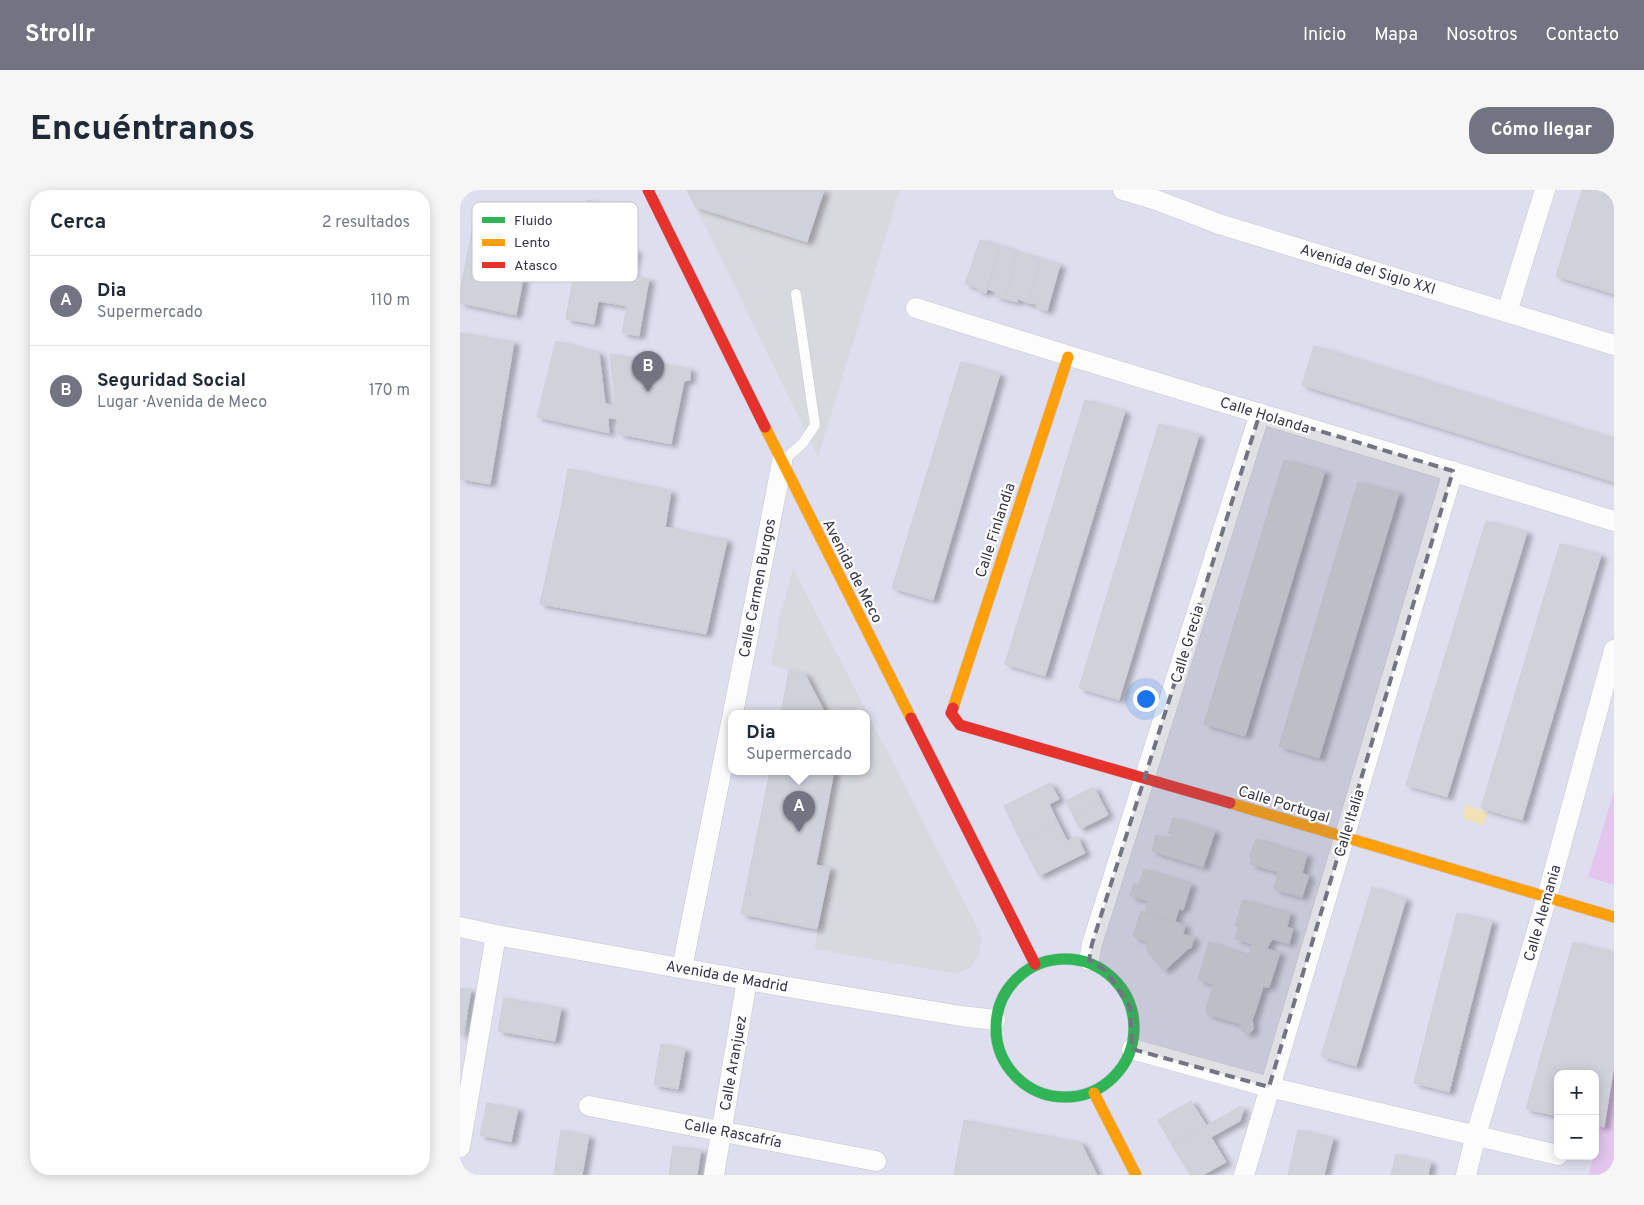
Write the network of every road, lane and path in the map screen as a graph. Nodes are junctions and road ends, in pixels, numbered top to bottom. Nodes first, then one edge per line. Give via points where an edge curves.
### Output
1 (648, 190) edge
2 (1123, 190) edge
3 (1545, 190) edge
4 (1158, 195) edge
5 (796, 294) dead end
6 (916, 308) dead end
7 (1507, 312) junction
8 (1614, 345) edge
9 (1068, 357) junction
10 (1260, 413) junction
11 (782, 462) junction
12 (1453, 471) junction
13 (1614, 520) edge
14 (1614, 650) edge
15 (733, 710) edge
16 (951, 713) joint
17 (728, 738) edge
18 (1146, 778) junction
19 (1345, 837) junction
20 (1547, 897) junction
21 (1614, 916) edge
22 (460, 927) edge
23 (496, 936) junction
24 (1089, 960) junction
25 (1035, 964) junction
26 (682, 968) junction
27 (747, 980) junction
28 (994, 1020) junction
29 (1132, 1050) junction
30 (1269, 1087) junction
31 (1094, 1093) junction
32 (590, 1106) dead end
33 (722, 1131) junction
34 (1476, 1135) junction
35 (460, 1147) edge
36 (1554, 1154) edge
37 (876, 1161) dead end
38 (714, 1175) edge
39 (1136, 1175) edge
40 (1244, 1175) edge
41 (1466, 1175) edge

1 - 11 street, Avenida de Meco
2 - 4 street, Avenida del Siglo XXI
3 - 7 street
4 - 7 street, Avenida del Siglo XXI via 1219,224
5 - 11 lane via 815,424 803,443
6 - 9 street, Calle Holanda
7 - 8 street, Avenida del Siglo XXI
9 - 10 street, Calle Holanda
9 - 16 street, Calle Finlandia
10 - 12 street, Calle Holanda
10 - 18 street, Calle Grecia
11 - 15 street, Calle Carmen Burgos
11 - 25 street, Avenida de Meco
12 - 13 street, Calle Holanda
12 - 19 street, Calle Italia
14 - 20 street, Calle Alemania
16 - 18 street, Calle Portugal via 960,725
17 - 26 street
18 - 19 street, Calle Portugal
18 - 24 street, Calle Grecia
19 - 20 street, Calle Portugal
19 - 30 street, Calle Italia
20 - 21 street, Calle Portugal
20 - 34 street, Calle Alemania
22 - 23 street, Avenida de Madrid
23 - 26 street, Avenida de Madrid
23 - 35 street
24 - 25 street via 1053,959
24 - 29 street via 1106,971 1130,1007 1134,1028
25 - 28 street via 1009,987
26 - 27 street, Avenida de Madrid
27 - 28 street, Avenida de Madrid
27 - 33 street, Calle Aranjuez
28 - 31 street via 998,1044 1008,1067 1024,1084 1046,1094 1068,1097
29 - 30 street
29 - 31 street via 1113,1081
30 - 34 street
30 - 40 street, Calle Italia
31 - 39 street
32 - 33 street, Calle Rascafría
33 - 37 street, Calle Rascafría
33 - 38 street, Calle Aranjuez
34 - 36 street
34 - 41 street, Calle Alemania

